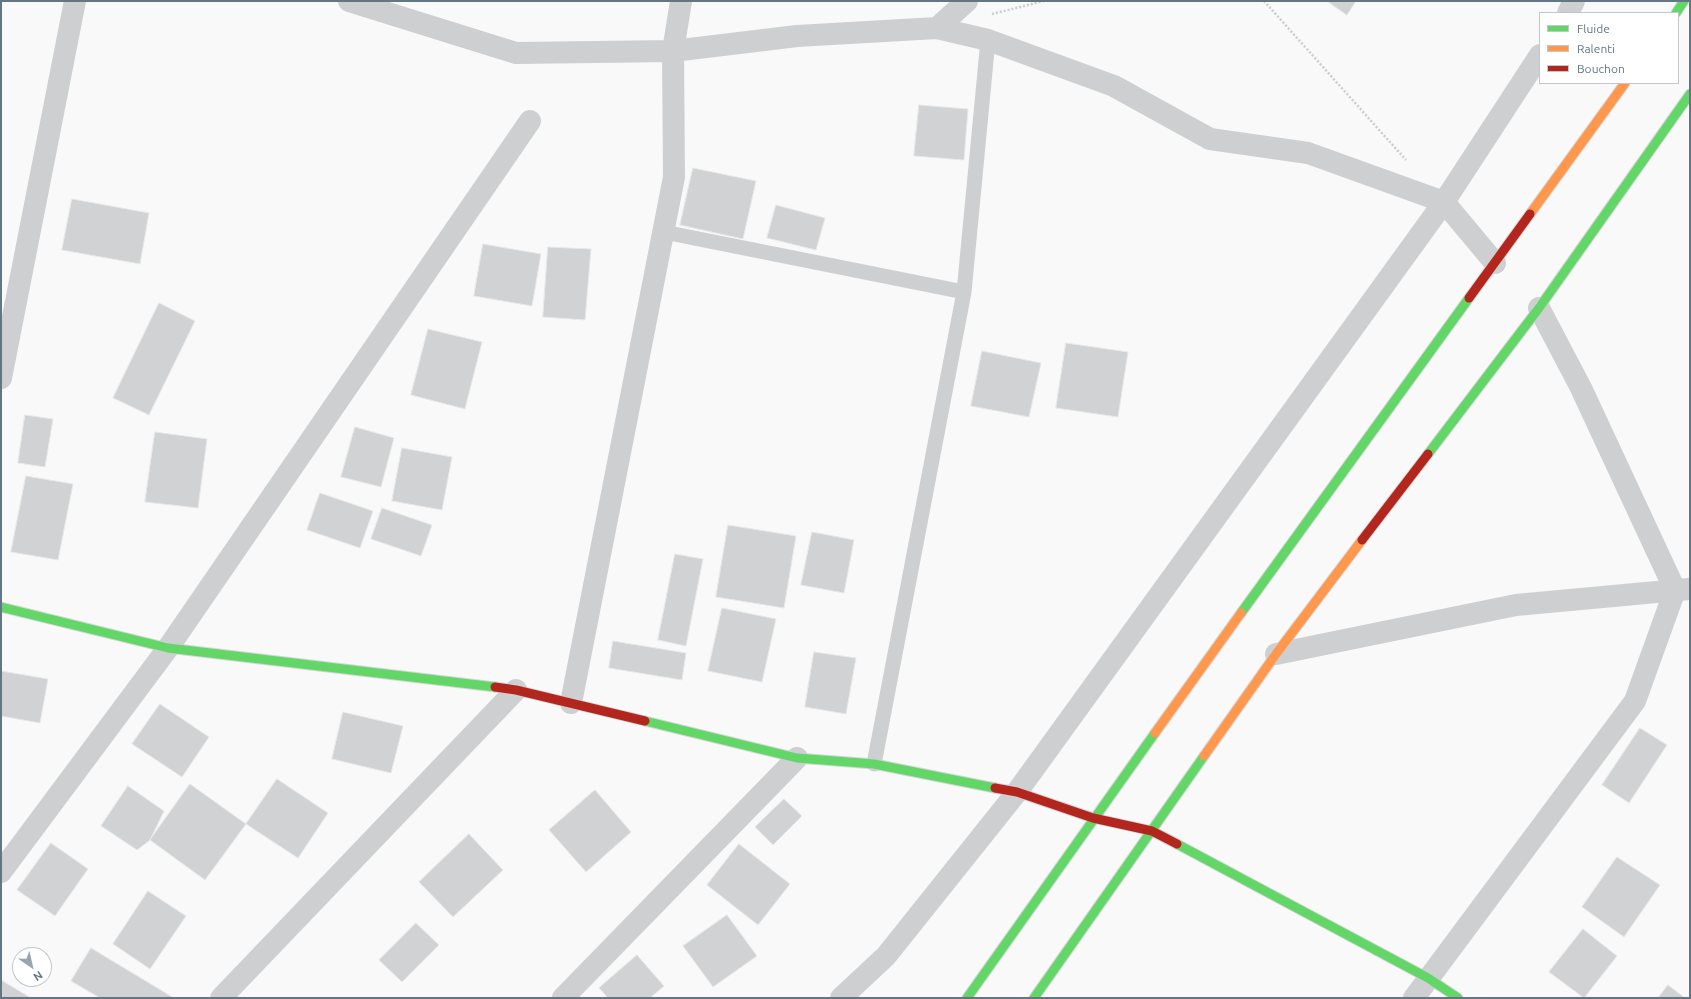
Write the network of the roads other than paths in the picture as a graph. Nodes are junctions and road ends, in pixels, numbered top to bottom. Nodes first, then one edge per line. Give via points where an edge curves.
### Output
1 (75, 1) edge
2 (349, 1) edge
3 (681, 1) edge
4 (967, 1) edge
5 (1574, 1) edge
6 (1684, 1) edge
7 (1568, 12) edge
8 (1677, 12) edge
9 (937, 28) junction
10 (988, 40) junction
11 (673, 51) junction
12 (1539, 57) edge
13 (1624, 84) edge
14 (1690, 94) edge
15 (530, 121) dead end
16 (1444, 202) junction
17 (664, 232) junction
18 (1495, 263) junction
19 (964, 292) junction
20 (1539, 308) junction
21 (1, 378) edge
22 (1683, 589) edge
23 (1, 607) edge
24 (168, 648) junction
25 (1276, 654) junction
26 (516, 690) junction
27 (571, 703) junction
28 (797, 758) junction
29 (874, 764) junction
30 (1017, 792) junction
31 (1093, 818) junction
32 (1152, 831) junction
33 (1, 872) edge
34 (1428, 978) junction
35 (221, 998) edge
36 (563, 998) edge
37 (841, 998) edge
38 (967, 998) edge
39 (1034, 998) edge
40 (1414, 998) edge
41 (1458, 998) edge

1 - 21 street
2 - 11 street via 516,53
3 - 11 street
4 - 9 street
5 - 7 street
6 - 8 main road
9 - 10 street
9 - 11 street via 797,36
10 - 16 street via 1114,86 1210,139 1308,153
10 - 19 lane
11 - 17 street via 674,177
12 - 16 street
13 - 18 main road
14 - 20 main road
15 - 24 street
16 - 18 street
16 - 30 street
17 - 19 lane
17 - 27 street
18 - 31 main road
19 - 29 lane
20 - 22 street
20 - 25 main road
22 - 25 street via 1516,605
22 - 34 street via 1635,701
23 - 24 main road
24 - 26 main road
24 - 33 street
25 - 32 main road
26 - 27 main road
26 - 35 street
27 - 28 main road
28 - 29 main road
28 - 36 street
29 - 30 main road
30 - 31 main road
30 - 37 street via 886,956
31 - 32 main road
31 - 38 main road
32 - 34 main road
32 - 39 main road
34 - 40 street
34 - 41 main road

